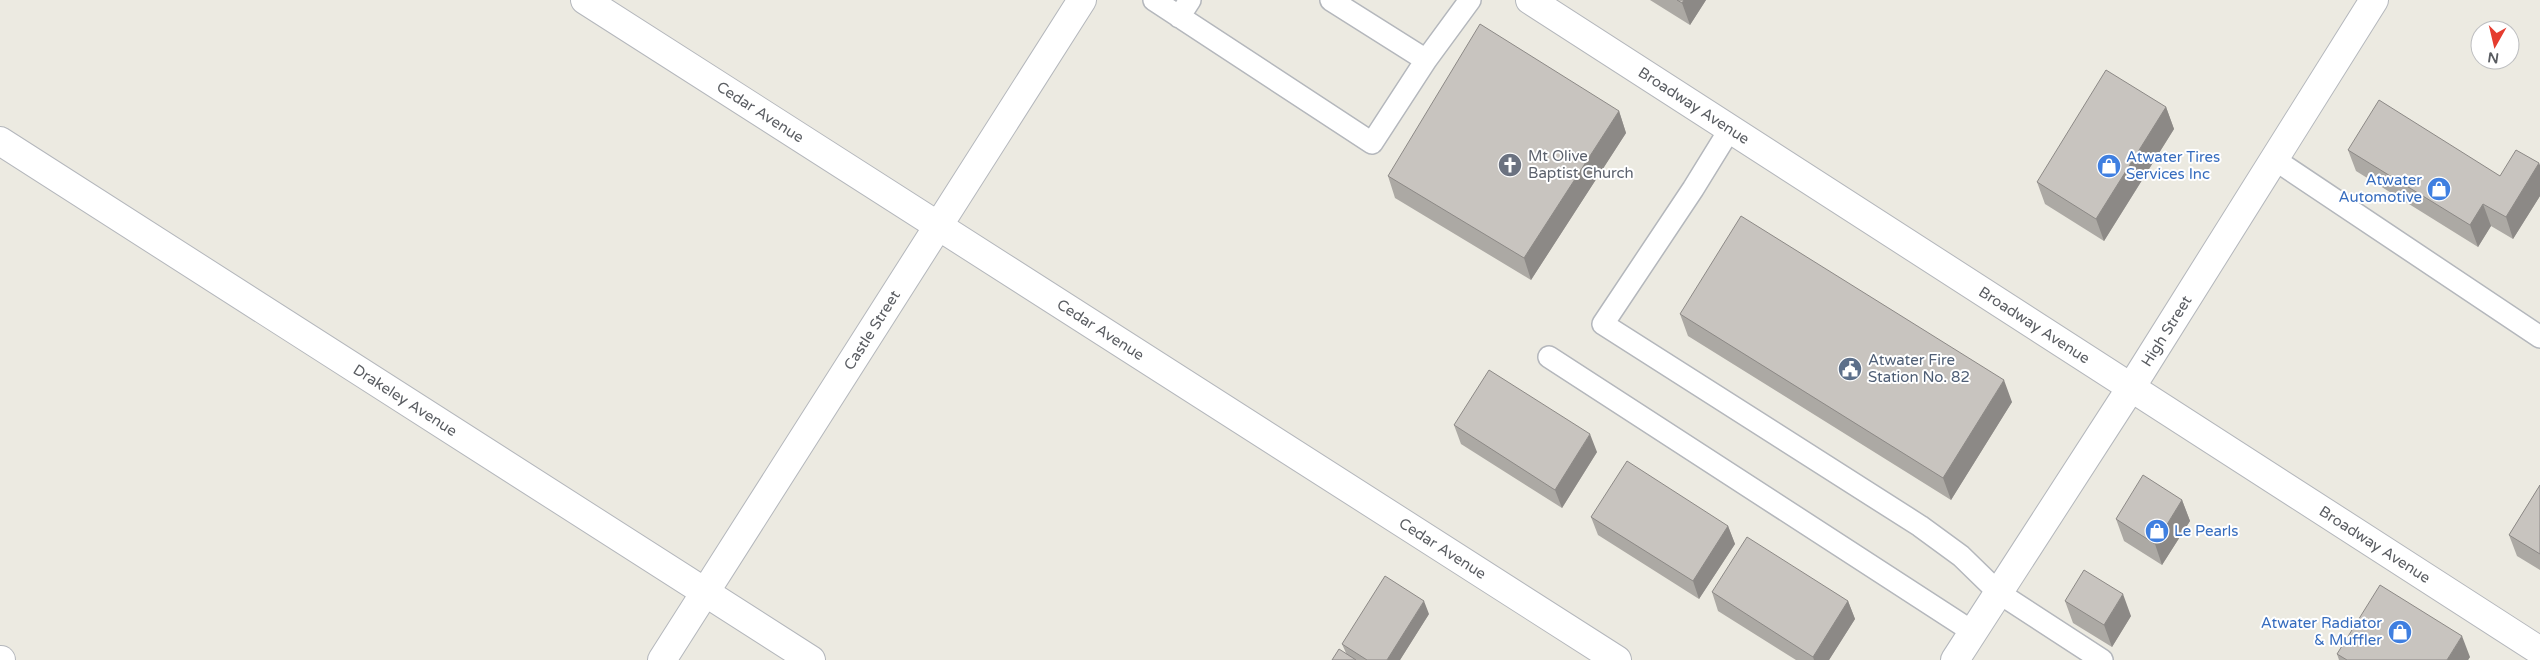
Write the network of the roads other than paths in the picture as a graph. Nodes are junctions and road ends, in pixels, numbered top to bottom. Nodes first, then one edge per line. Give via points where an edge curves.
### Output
1 (585, 0) edge
2 (1082, 0) edge
3 (1154, 0) edge
4 (1331, 0) edge
5 (1470, 0) edge
6 (1530, 0) edge
7 (2374, 0) edge
8 (1185, 8) edge
9 (1426, 60) junction
10 (1730, 129) junction
11 (0, 141) edge
12 (2274, 159) junction
13 (938, 227) junction
14 (2540, 337) edge
15 (1549, 357) dead end
16 (2132, 386) junction
17 (706, 592) junction
18 (1998, 593) junction
19 (1973, 632) junction
20 (2540, 650) edge
21 (2540, 655) edge
22 (662, 660) edge
23 (811, 660) edge
24 (1616, 660) edge
25 (1955, 660) edge
26 (2102, 660) edge
27 (2537, 660) edge

1 - 13 street, Cedar Avenue
2 - 13 street, Castle Street
3 - 8 lane
4 - 9 lane
5 - 9 lane
6 - 10 street, Broadway Avenue
7 - 12 street, High Street
8 - 9 lane via 1372,143
10 - 16 street, Broadway Avenue
10 - 18 lane via 1603,324 1920,526 1961,556
11 - 17 street, Drakeley Avenue
12 - 14 lane
12 - 16 street, High Street
13 - 17 street, Castle Street
13 - 24 street, Cedar Avenue
15 - 19 lane
16 - 18 street, High Street
16 - 20 street, Broadway Avenue
17 - 22 street, Castle Street
17 - 23 street, Drakeley Avenue
18 - 19 street, High Street
18 - 26 lane
19 - 25 street, High Street
21 - 27 street

